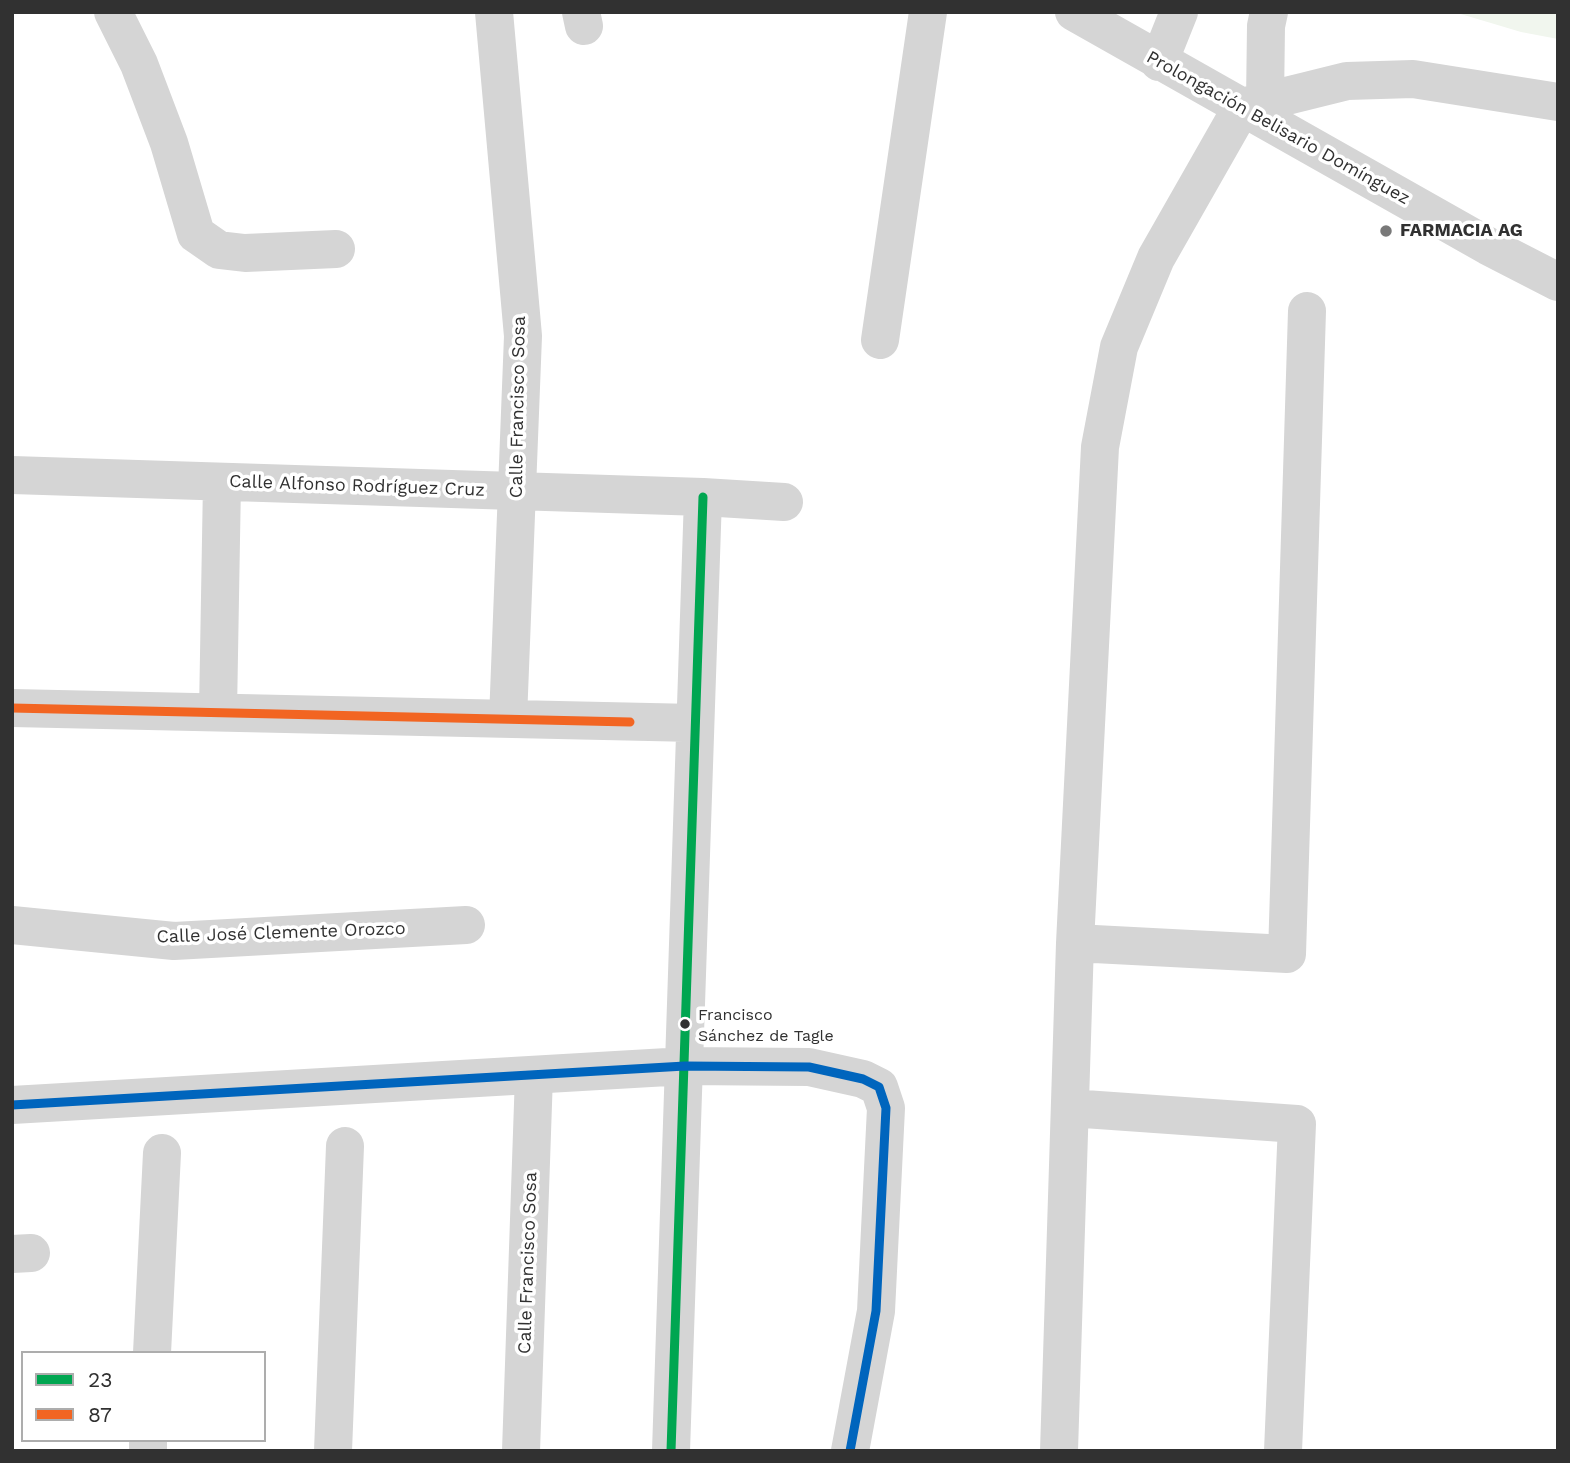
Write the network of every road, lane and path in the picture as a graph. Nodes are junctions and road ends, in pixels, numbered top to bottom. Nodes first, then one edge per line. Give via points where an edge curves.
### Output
1 (113, 12) edge
2 (494, 12) edge
3 (928, 12) edge
4 (1074, 12) edge
5 (1180, 12) edge
6 (1269, 12) edge
7 (1127, 26) edge
8 (1159, 62) junction
9 (1204, 86) junction
10 (1558, 102) edge
11 (1254, 105) junction
12 (1208, 167) junction
13 (336, 249) dead end
14 (1558, 282) edge
15 (1307, 312) dead end
16 (880, 340) dead end
17 (12, 475) edge
18 (222, 482) junction
19 (517, 491) junction
20 (703, 497) junction
21 (784, 502) dead end
22 (12, 708) edge
23 (218, 712) junction
24 (508, 719) junction
25 (695, 723) junction
26 (12, 925) edge
27 (467, 925) dead end
28 (1074, 943) junction
29 (685, 1066) junction
30 (534, 1075) junction
31 (12, 1105) edge
32 (1070, 1108) junction
33 (345, 1146) dead end
34 (162, 1153) dead end
35 (152, 1351) edge
36 (333, 1451) edge
37 (521, 1451) edge
38 (671, 1451) edge
39 (850, 1451) edge
40 (1059, 1451) edge
41 (1283, 1451) edge

1 - 13 street via 169,143 196,233 219,250 244,253
2 - 19 street, Calle Francisco Sosa via 523,336
3 - 16 street
4 - 7 street, Prolongación Belisario Domínguez
5 - 8 street
6 - 11 street
7 - 8 street, Prolongación Belisario Domínguez
8 - 9 street, Prolongación Belisario Domínguez
9 - 11 street, Prolongación Belisario Domínguez
9 - 12 street
10 - 11 street via 1413,79 1347,81
11 - 12 street
11 - 14 street, Prolongación Belisario Domínguez via 1476,240
12 - 28 street via 1156,257 1119,347 1100,447
15 - 28 street via 1287,954
17 - 18 street, Calle Alfonso Rodríguez Cruz
18 - 19 street, Calle Alfonso Rodríguez Cruz
18 - 23 street
19 - 20 street, Calle Alfonso Rodríguez Cruz
19 - 24 street, Calle Francisco Sosa
20 - 21 street, Calle Alfonso Rodríguez Cruz
20 - 25 street
22 - 23 street
23 - 24 street
24 - 25 street
25 - 29 street
26 - 27 street, Calle José Clemente Orozco via 174,941
28 - 32 street
29 - 30 street
29 - 38 street
29 - 39 street via 809,1067 879,1087 886,1108 876,1311
30 - 31 street
30 - 37 street, Calle Francisco Sosa
32 - 40 street
32 - 41 street via 1297,1125
33 - 36 street
34 - 35 street

